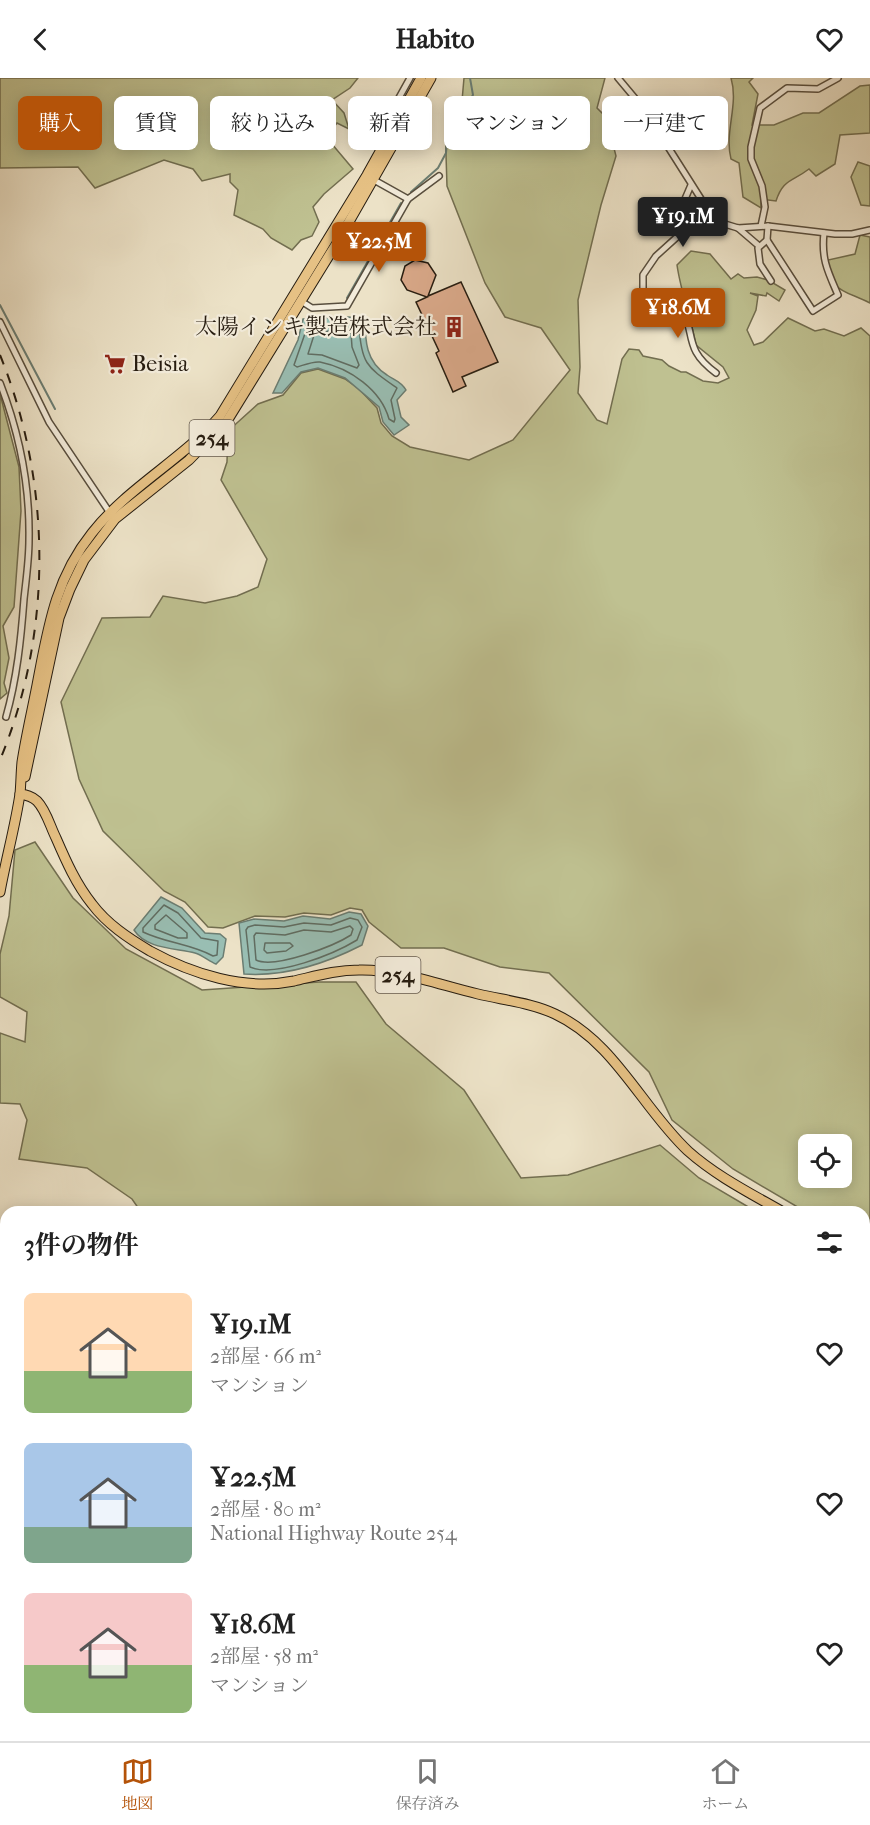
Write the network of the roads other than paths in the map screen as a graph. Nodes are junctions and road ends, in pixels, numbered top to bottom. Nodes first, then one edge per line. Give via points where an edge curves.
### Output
1 (410, 78) edge
2 (421, 78) edge
3 (431, 78) edge
4 (618, 78) edge
5 (838, 78) edge
6 (411, 88) junction
7 (405, 96) edge
8 (439, 176) dead end
9 (374, 180) junction
10 (691, 185) junction
11 (408, 199) junction
12 (764, 226) junction
13 (738, 228) junction
14 (870, 230) edge
15 (824, 233) junction
16 (767, 240) junction
17 (759, 246) junction
18 (771, 280) dead end
19 (299, 301) junction
20 (0, 322) edge
21 (716, 373) dead end
22 (0, 383) edge
23 (112, 516) junction
24 (6, 717) dead end
25 (20, 794) junction
26 (0, 892) edge
27 (772, 1206) edge

1 - 6 street
2 - 6 highway, 254
3 - 9 highway, 254
4 - 10 street via 644,109
5 - 12 street via 818,89 787,88 760,108 751,159 762,186
6 - 7 street
6 - 23 highway, 254 via 367,175 220,416
8 - 11 street
9 - 11 street
9 - 19 highway, 254
10 - 13 street via 715,221
10 - 21 street via 682,206 677,237 647,267 641,290 643,300 680,304 695,353
11 - 19 street via 347,306 312,308
12 - 13 street
12 - 15 street
12 - 16 street
13 - 17 street
14 - 15 street
15 - 16 street via 824,263 838,295 813,311
16 - 17 street
17 - 18 street via 760,264
19 - 23 highway, 254 via 223,426 189,460
20 - 23 street via 49,422
22 - 24 street via 20,451 29,529 19,653
23 - 25 highway, 254 via 84,560 59,618
25 - 26 highway, 254
25 - 27 highway, 254 via 36,800 71,873 91,903 128,938 152,952 194,970 251,984 359,970 394,974 555,1014 606,1052 688,1151 720,1176

